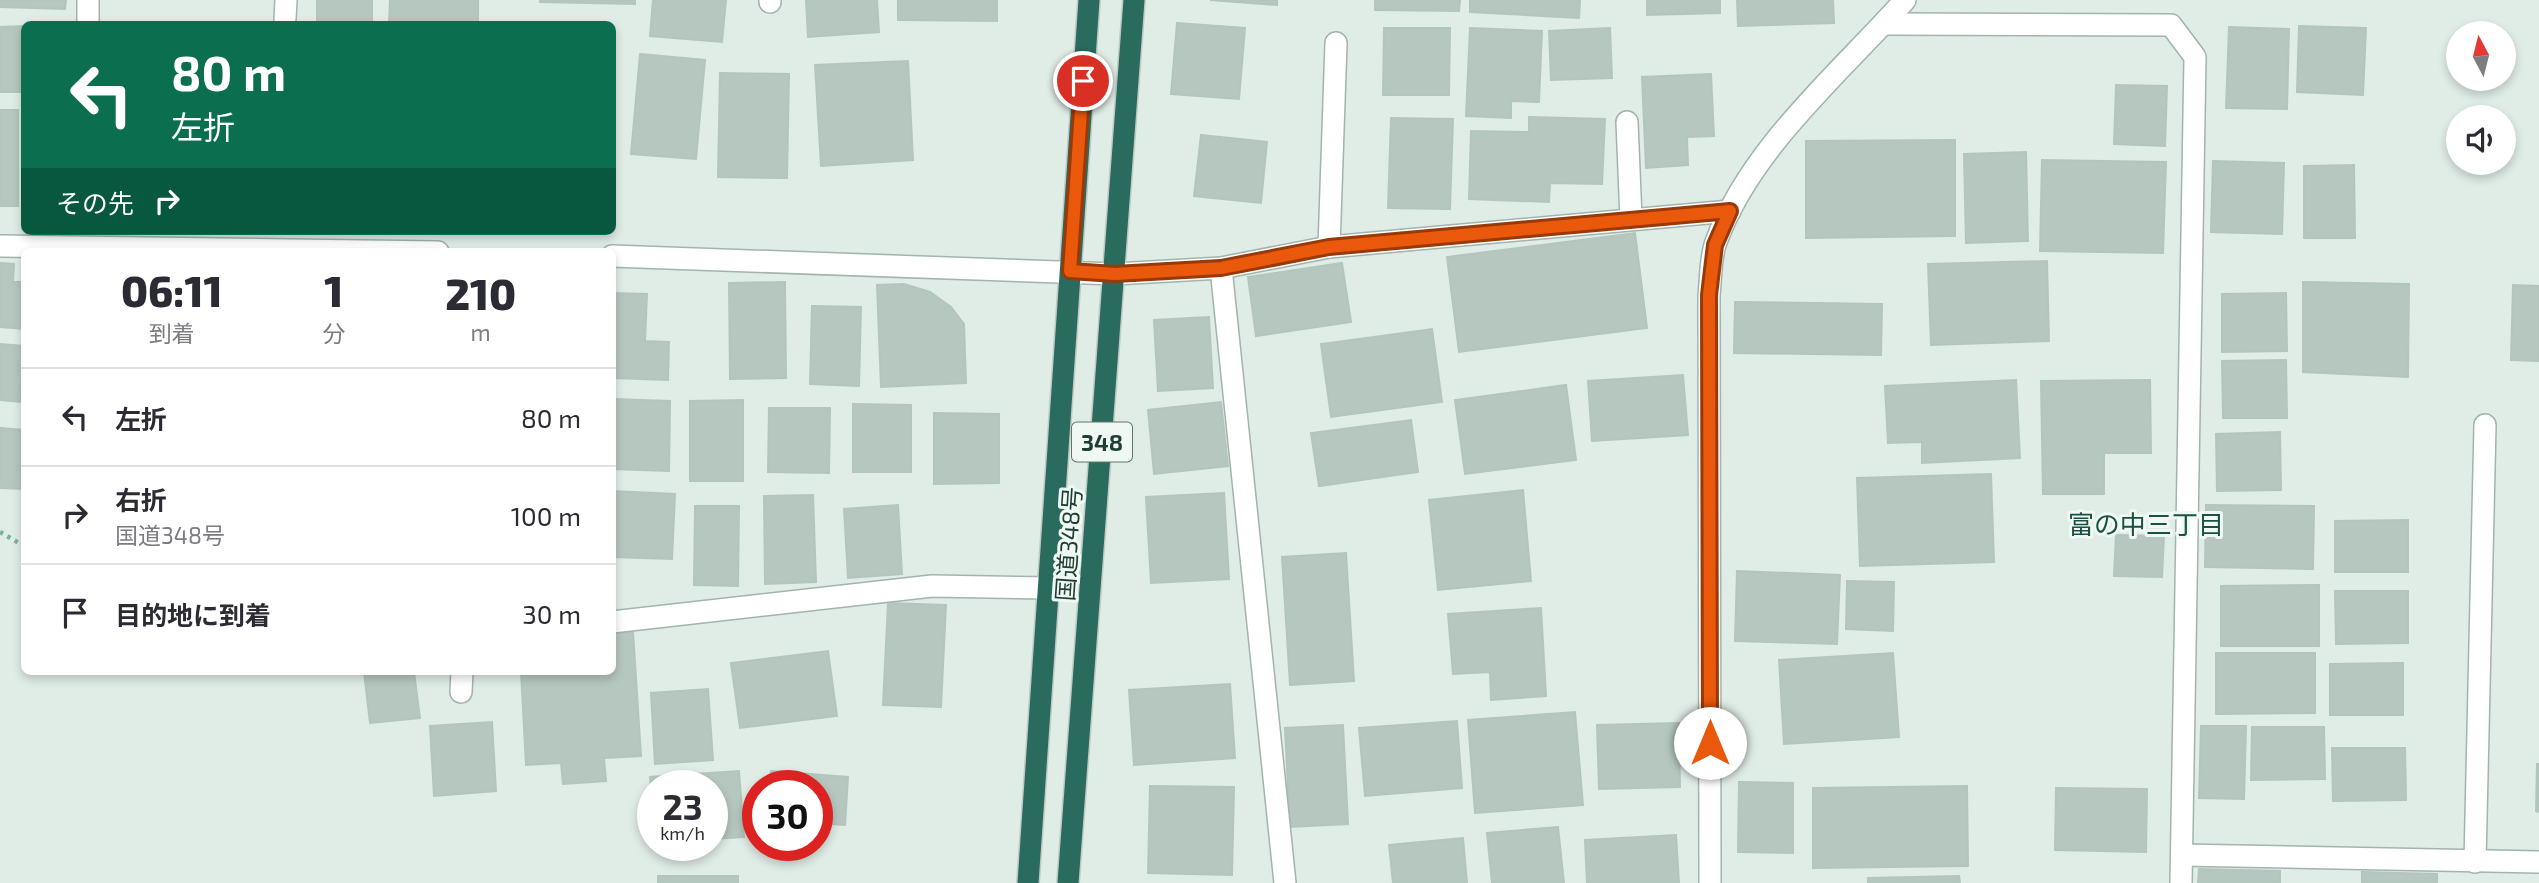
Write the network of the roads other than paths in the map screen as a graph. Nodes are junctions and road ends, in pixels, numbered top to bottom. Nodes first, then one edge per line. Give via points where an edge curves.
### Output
1 (88, 0) edge
2 (1089, 0) edge
3 (1134, 0) edge
4 (1905, 0) edge
5 (88, 21) edge
6 (1884, 24) junction
7 (1336, 43) dead end
8 (1627, 122) dead end
9 (1730, 211) junction
10 (1631, 219) junction
11 (0, 246) edge
12 (1329, 247) junction
13 (146, 248) edge
14 (616, 256) edge
15 (1221, 268) junction
16 (1070, 271) junction
17 (1115, 274) junction
18 (2485, 425) dead end
19 (1048, 588) junction
20 (616, 622) edge
21 (2182, 855) junction
22 (2475, 862) junction
23 (2539, 862) edge
24 (1028, 883) edge
25 (1068, 883) edge
26 (1285, 883) edge
27 (1710, 883) edge
28 (2181, 883) edge

1 - 5 street
2 - 16 highway, 国道348号 / 348
3 - 17 highway, 国道348号 / 348
4 - 6 street
6 - 9 street via 1819,90
6 - 21 street via 2171,25 2195,57
7 - 12 street
8 - 10 street
9 - 10 street
9 - 27 street via 1715,245 1709,295
10 - 12 street
11 - 13 street
12 - 15 street
14 - 16 street
15 - 17 street
15 - 26 street
16 - 17 street
16 - 19 highway, 国道348号 / 348
17 - 25 highway, 国道348号 / 348
18 - 22 street
19 - 20 street via 932,586
19 - 24 highway, 国道348号 / 348
21 - 22 street
21 - 28 street
22 - 23 street

